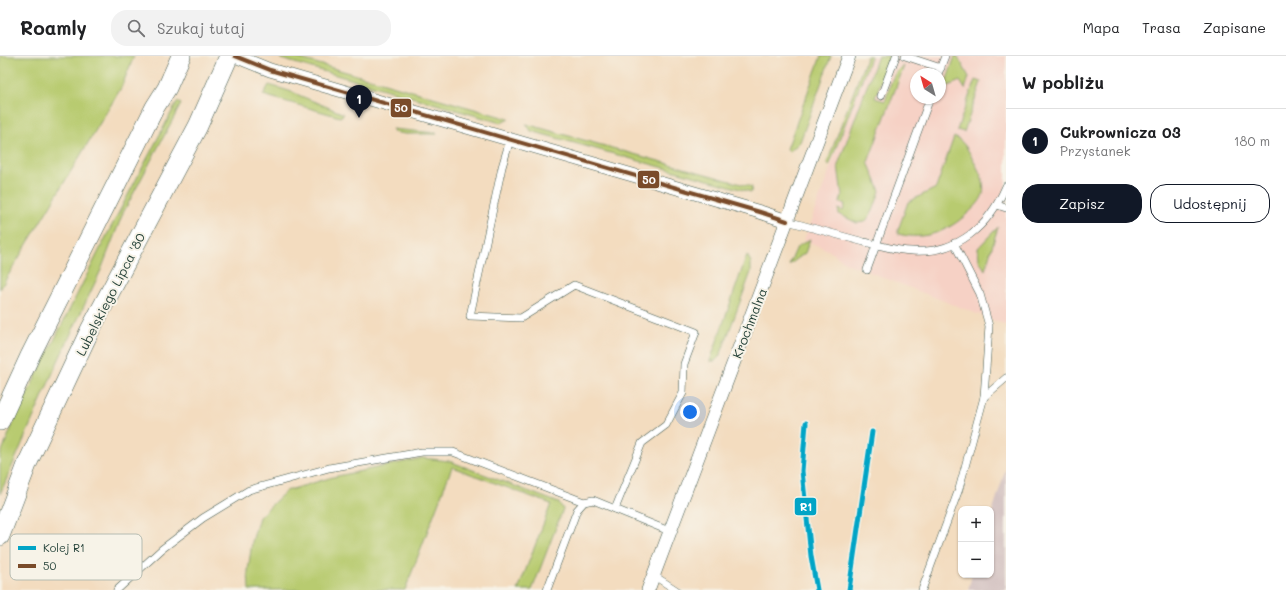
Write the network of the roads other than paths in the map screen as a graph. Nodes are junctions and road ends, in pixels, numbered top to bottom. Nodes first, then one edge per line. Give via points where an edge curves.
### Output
1 (181, 56) edge
2 (229, 56) edge
3 (235, 56) edge
4 (849, 56) edge
5 (896, 56) edge
6 (905, 56) edge
7 (945, 56) edge
8 (933, 68) edge
9 (941, 68) edge
10 (882, 96) dead end
11 (928, 104) edge
12 (510, 140) junction
13 (1006, 186) edge
14 (997, 205) junction
15 (1006, 208) edge
16 (787, 221) junction
17 (877, 244) junction
18 (954, 244) junction
19 (867, 270) dead end
20 (1006, 378) edge
21 (984, 397) junction
22 (0, 421) edge
23 (584, 502) junction
24 (614, 509) junction
25 (669, 531) junction
26 (0, 536) edge
27 (142, 567) edge
28 (653, 575) junction
29 (128, 580) edge
30 (117, 590) edge
31 (547, 590) edge
32 (648, 590) edge
33 (676, 590) edge
34 (922, 590) edge

1 - 22 main road via 30,356
2 - 26 main road, Lubelskiego Lipca '80 via 198,126 90,330 28,462
3 - 12 street via 281,74
4 - 16 street, Krochmalna
5 - 10 lane
6 - 8 lane
7 - 9 lane
11 - 17 lane
12 - 16 street
12 - 24 lane via 470,316 521,318 574,285 696,332 684,364 683,393 666,425 642,443
13 - 14 lane
14 - 15 lane
14 - 18 lane via 985,222
16 - 17 lane
16 - 25 street, Krochmalna
17 - 18 lane via 898,250 927,251
17 - 19 lane
18 - 21 lane via 980,294 989,326
20 - 21 lane
21 - 34 lane via 959,489
23 - 24 lane via 593,500
23 - 27 lane via 453,452 422,452 329,468 249,490 203,518
23 - 31 lane via 577,510
24 - 25 lane
25 - 28 street, Krochmalna
28 - 32 street, Krochmalna
28 - 33 lane
29 - 30 lane

